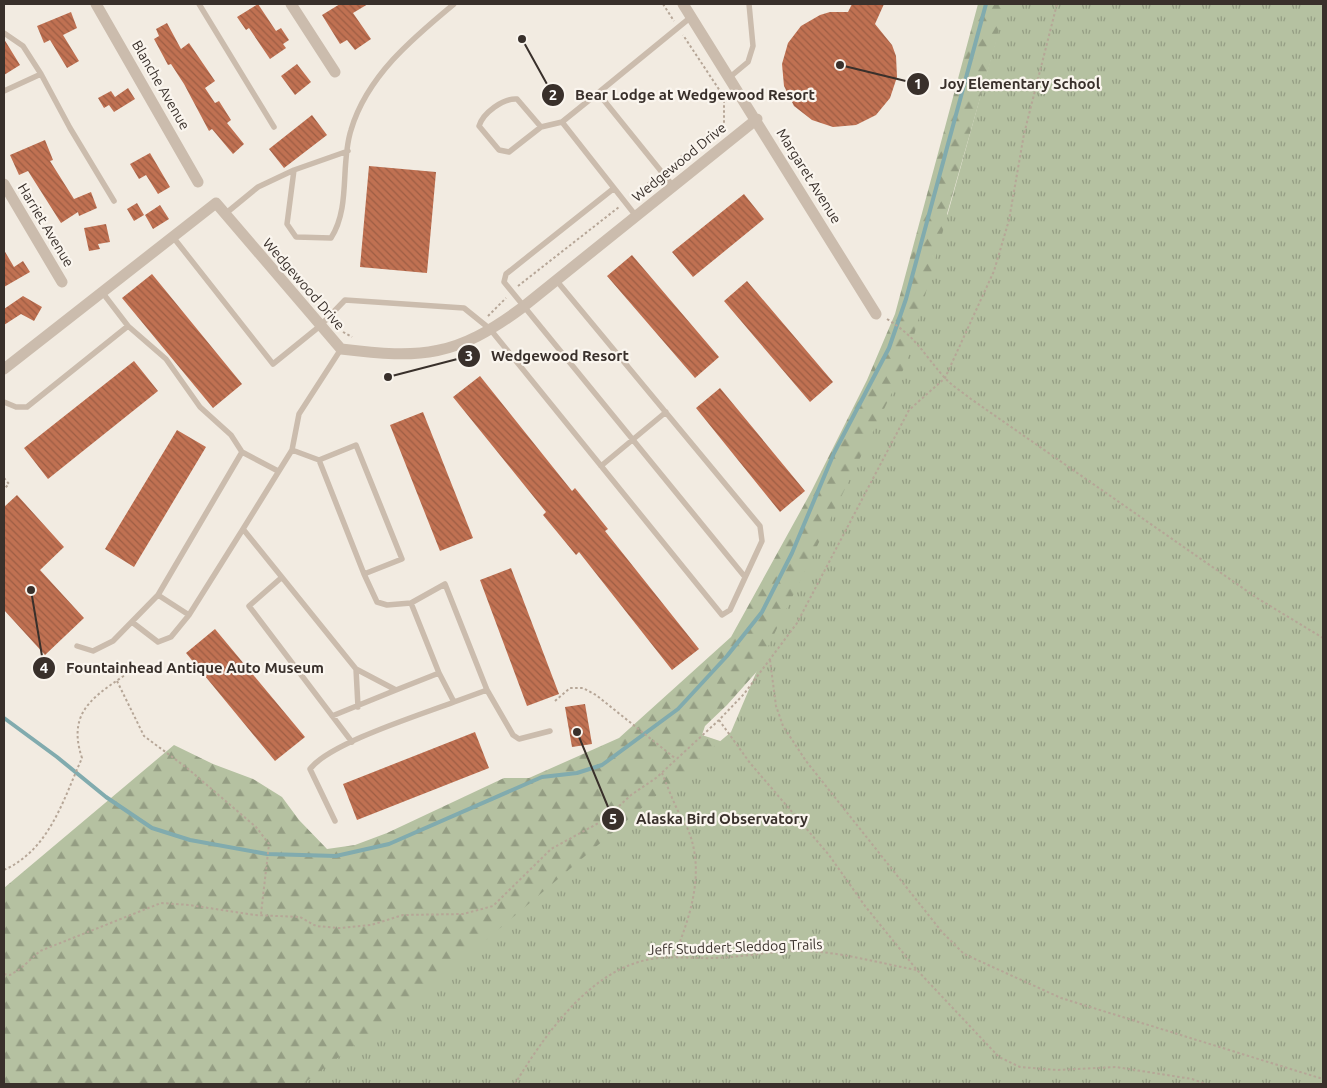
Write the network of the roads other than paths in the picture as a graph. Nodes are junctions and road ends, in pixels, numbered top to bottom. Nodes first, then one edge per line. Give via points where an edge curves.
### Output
1 (96, 4) edge
2 (199, 4) edge
3 (291, 4) edge
4 (454, 4) edge
5 (683, 4) edge
6 (749, 4) edge
7 (691, 16) junction
8 (4, 33) edge
9 (335, 72) dead end
10 (41, 74) junction
11 (730, 77) junction
12 (4, 91) edge
13 (598, 93) junction
14 (757, 119) junction
15 (562, 122) junction
16 (274, 127) dead end
17 (540, 127) junction
18 (348, 151) junction
19 (294, 170) junction
20 (198, 182) dead end
21 (4, 184) edge
22 (673, 186) junction
23 (613, 189) junction
24 (114, 201) dead end
25 (224, 214) junction
26 (636, 216) junction
27 (173, 236) junction
28 (556, 280) junction
29 (62, 282) dead end
30 (102, 292) junction
31 (523, 307) junction
32 (881, 316) road end
33 (322, 323) junction
34 (128, 326) junction
35 (490, 330) junction
36 (341, 349) junction
37 (4, 369) edge
38 (4, 402) edge
39 (666, 412) junction
40 (633, 439) junction
41 (292, 450) junction
42 (242, 452) junction
43 (319, 460) junction
44 (601, 466) junction
45 (278, 472) junction
46 (242, 529) junction
47 (364, 574) junction
48 (745, 577) junction
49 (281, 578) junction
50 (158, 595) junction
51 (411, 603) junction
52 (189, 615) junction
53 (132, 622) junction
54 (78, 646) dead end
55 (356, 669) junction
56 (439, 673) junction
57 (396, 690) junction
58 (487, 690) junction
59 (454, 702) junction
60 (358, 707) junction
61 (332, 716) junction
62 (550, 730) dead end
63 (352, 742) junction
64 (335, 821) dead end

1 - 20 street, Blanche Avenue
2 - 16 lane
3 - 9 street
4 - 18 lane via 415,37 369,90 350,130
5 - 7 street, Margaret Avenue
6 - 11 lane via 753,46 748,62
7 - 11 street, Margaret Avenue
7 - 13 lane
8 - 10 lane via 23,46
10 - 12 lane
10 - 24 lane
11 - 14 street, Margaret Avenue
13 - 15 lane
13 - 22 lane
14 - 22 street, Wedgewood Drive
14 - 32 street, Margaret Avenue
15 - 17 lane
15 - 23 lane
17 - 17 lane via 517,99 508,98 481,119 480,126 499,150 509,152
18 - 19 lane
18 - 19 lane via 338,227 331,238 296,237 287,224
19 - 25 lane via 258,188
21 - 29 street, Harriet Avenue
22 - 26 street, Wedgewood Drive
23 - 26 lane
23 - 31 lane via 506,274 504,282
25 - 27 street via 216,203
25 - 33 street, Wedgewood Drive
26 - 28 street, Wedgewood Drive
27 - 30 street
27 - 33 lane via 273,364
28 - 31 street, Wedgewood Drive
28 - 39 lane
30 - 34 lane
30 - 37 street
31 - 35 street, Wedgewood Drive
31 - 40 lane
33 - 35 lane via 345,300 464,308
33 - 36 street, Wedgewood Drive
34 - 38 lane via 27,407
34 - 42 lane via 166,360 200,408 231,435
35 - 36 street, Wedgewood Drive via 437,352 398,355
35 - 44 lane
36 - 41 lane via 299,414
39 - 40 lane
39 - 48 lane via 760,526 762,541
40 - 44 lane
40 - 48 lane
41 - 43 lane
41 - 45 lane
42 - 45 lane
42 - 50 lane
43 - 47 lane
43 - 47 lane via 356,445 402,560
44 - 48 lane via 722,615 730,610
45 - 46 lane
46 - 49 lane
46 - 52 lane
47 - 51 lane via 377,602 387,605
49 - 55 lane
49 - 61 lane via 249,606
50 - 52 lane
50 - 53 lane
51 - 56 lane
51 - 58 lane via 445,584
52 - 53 lane via 172,637 158,642
53 - 54 lane via 113,640 93,651
55 - 57 lane
55 - 60 lane
56 - 57 lane
56 - 59 lane
57 - 60 lane
58 - 59 lane
58 - 62 lane via 512,735 519,739
59 - 63 lane
60 - 61 lane
61 - 63 lane
63 - 64 lane via 317,760 310,769

